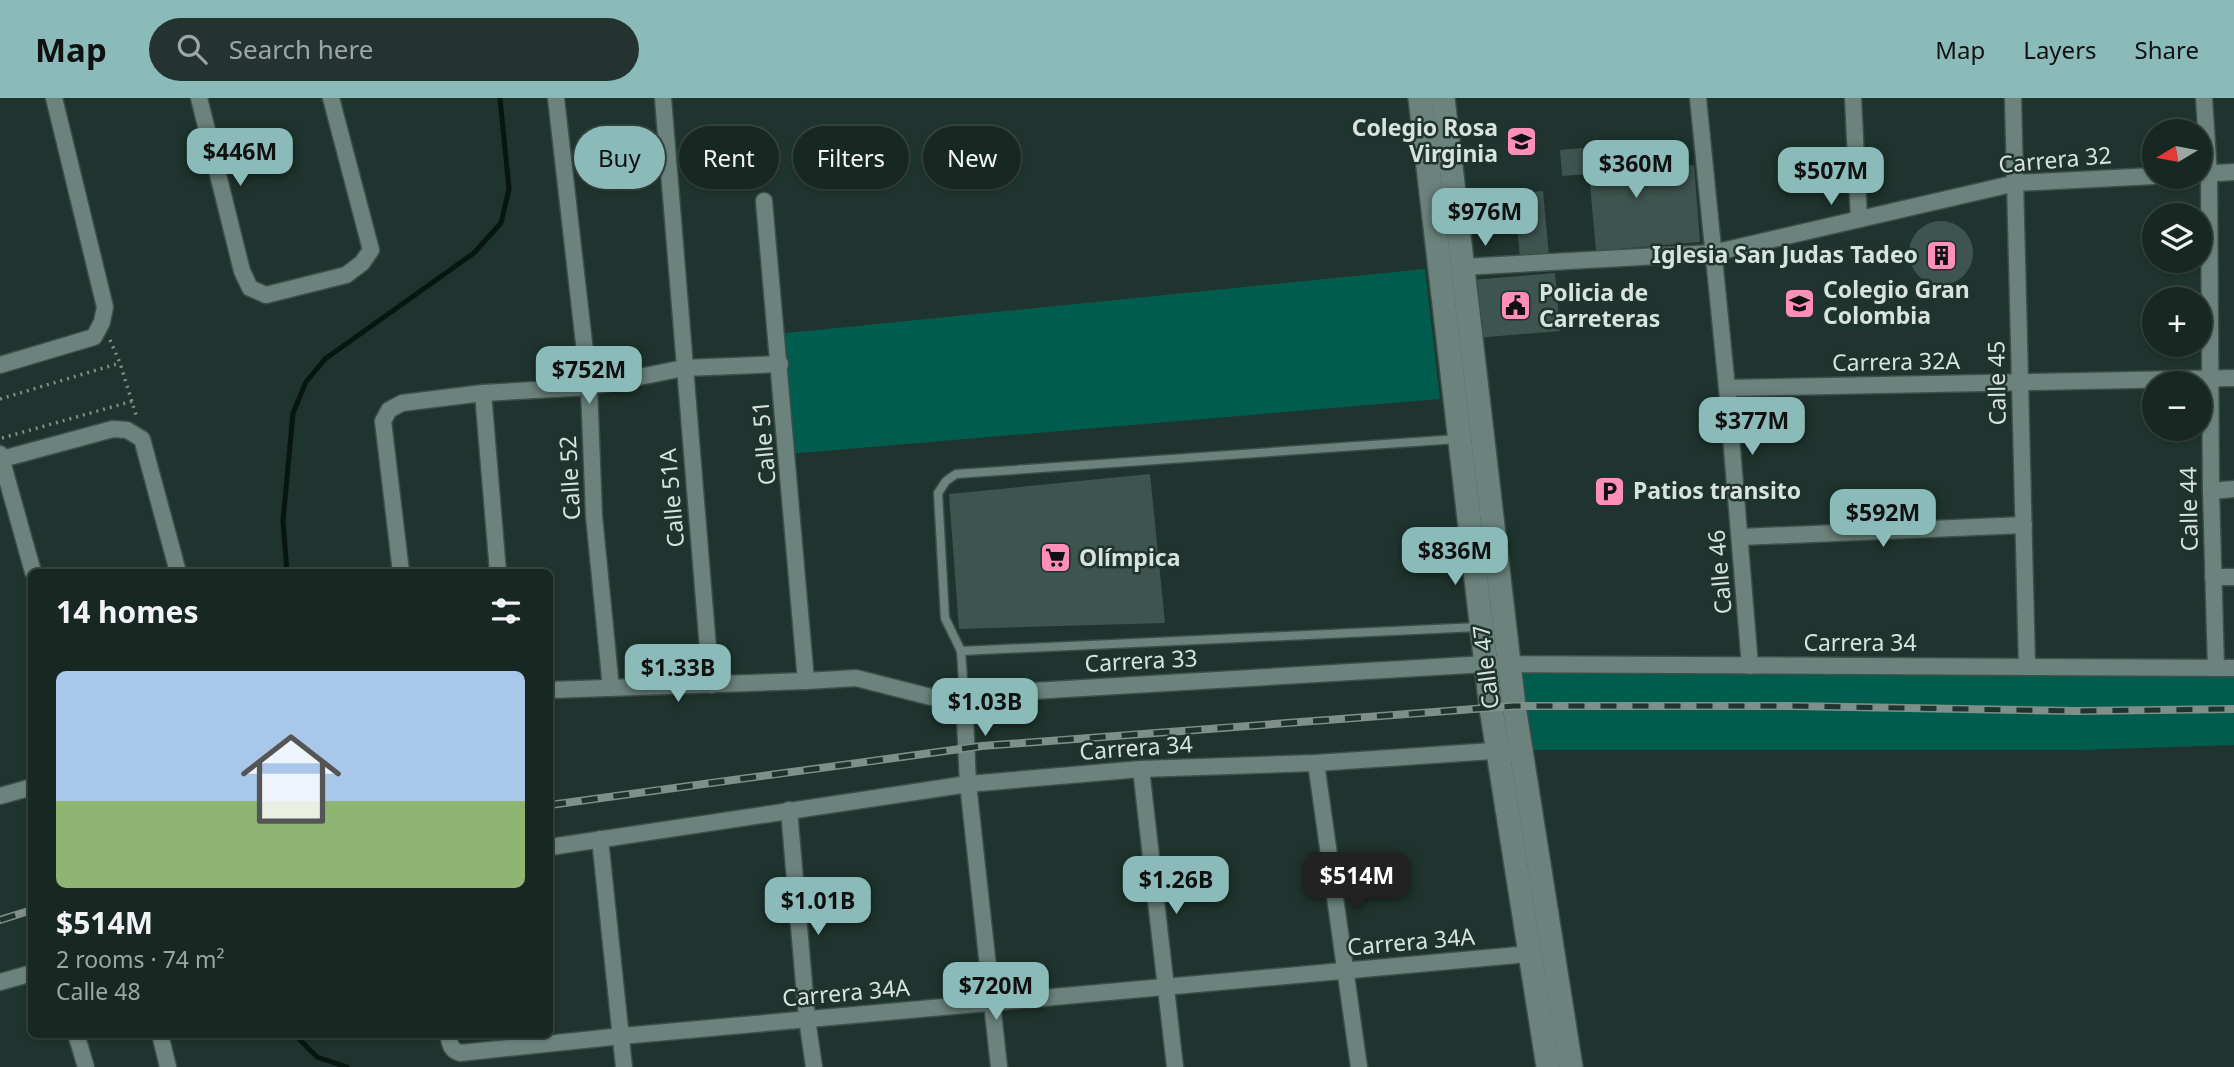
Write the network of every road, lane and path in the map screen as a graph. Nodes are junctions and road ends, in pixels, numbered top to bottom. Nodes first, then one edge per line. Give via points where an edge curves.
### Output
1 (54, 98) edge
2 (199, 98) edge
3 (331, 98) edge
4 (556, 98) edge
5 (663, 98) edge
6 (1420, 98) edge
7 (1443, 98) edge
8 (1698, 98) edge
9 (1853, 98) edge
10 (2013, 98) edge
11 (2204, 98) edge
12 (2204, 119) edge
13 (2234, 172) edge
14 (2212, 173) edge
15 (2142, 177) edge
16 (2015, 183) junction
17 (2204, 189) edge
18 (764, 201) dead end
19 (1859, 219) junction
20 (1713, 253) junction
21 (1463, 267) junction
22 (103, 322) junction
23 (120, 363) junction
24 (780, 364) junction
25 (0, 365) edge
26 (684, 368) junction
27 (2210, 371) edge
28 (2234, 377) edge
29 (2212, 378) edge
30 (2142, 379) edge
31 (2020, 382) junction
32 (589, 387) junction
33 (1727, 388) junction
34 (483, 393) junction
35 (0, 399) edge
36 (0, 438) edge
37 (1460, 439) junction
38 (2211, 441) edge
39 (1, 457) edge
40 (2234, 489) edge
41 (2211, 491) junction
42 (2024, 525) junction
43 (1740, 537) junction
44 (32, 569) edge
45 (177, 569) edge
46 (401, 569) edge
47 (498, 569) edge
48 (2213, 577) junction
49 (2234, 577) edge
50 (1482, 627) junction
51 (961, 651) junction
52 (1486, 664) junction
53 (1509, 664) junction
54 (1751, 666) junction
55 (2027, 667) junction
56 (2216, 668) junction
57 (2234, 668) edge
58 (806, 681) junction
59 (711, 685) junction
60 (611, 688) junction
61 (553, 690) edge
62 (964, 695) junction
63 (1508, 750) junction
64 (1316, 763) junction
65 (1141, 769) junction
66 (968, 784) junction
67 (28, 788) edge
68 (0, 796) edge
69 (789, 810) junction
70 (600, 839) junction
71 (553, 847) edge
72 (1529, 954) junction
73 (1346, 971) junction
74 (28, 974) edge
75 (0, 982) edge
76 (1165, 987) junction
77 (990, 1004) junction
78 (807, 1019) junction
79 (622, 1036) junction
80 (77, 1038) edge
81 (161, 1038) edge
82 (449, 1038) edge
83 (86, 1067) edge
84 (168, 1067) edge
85 (624, 1067) edge
86 (814, 1067) edge
87 (999, 1067) edge
88 (1175, 1067) edge
89 (1359, 1067) edge
90 (1548, 1067) edge
91 (1571, 1067) edge

1 - 22 street via 105,307
2 - 3 street via 242,271 250,288 266,295 346,275 371,250
4 - 32 street, Calle 52
5 - 26 street, Calle 51A
6 - 37 main road, Calle 47
7 - 21 main road, Calle 47
8 - 20 street, Calle 46
9 - 19 street
10 - 16 street, Calle 45
11 - 12 street, Calle 44
13 - 14 street
15 - 16 street, Carrera 32
16 - 19 street, Carrera 32
16 - 31 street, Calle 45
17 - 27 street, Calle 44
18 - 24 street, Calle 51
19 - 20 street, Carrera 32
20 - 21 street, Carrera 32
20 - 33 street, Calle 46
21 - 53 main road, Calle 47
22 - 23 path
22 - 25 street via 94,337
23 - 35 path
23 - 36 path via 133,401
24 - 26 street
24 - 58 street, Calle 51
26 - 32 street
26 - 59 street, Calle 51A
28 - 29 street, Carrera 32A
30 - 31 street, Carrera 32A
31 - 33 street, Carrera 32A
31 - 42 street, Calle 45
32 - 34 street
32 - 60 street, Calle 52 via 594,516
33 - 43 street, Calle 46
34 - 46 street via 402,403 389,410 383,421
34 - 47 street
37 - 50 main road, Calle 47
37 - 51 lane via 956,474 938,493 945,618
38 - 41 street, Calle 44
39 - 44 street
39 - 45 street via 113,429 128,430 142,439
40 - 41 street
41 - 48 street, Calle 44
42 - 43 street
42 - 55 street, Calle 45
43 - 54 street, Calle 46
48 - 49 street
48 - 56 street, Calle 44
50 - 51 lane
50 - 52 main road, Calle 47
51 - 62 lane
52 - 53 street, Carrera 34
52 - 62 street, Carrera 33
52 - 63 main road, Calle 47
53 - 54 street, Carrera 34
53 - 63 main road, Calle 47
54 - 55 street, Carrera 34
55 - 56 street, Carrera 34
56 - 57 street, Carrera 34
58 - 59 street, Carrera 33
58 - 62 street, Carrera 33 via 856,678 930,697
59 - 60 street, Carrera 33
60 - 61 street, Carrera 33
62 - 66 street
63 - 64 street, Carrera 34
63 - 72 main road, Calle 47
63 - 91 main road, Calle 47
64 - 65 street, Carrera 34
64 - 73 street
65 - 66 street, Carrera 34
65 - 76 street
66 - 69 street, Carrera 34
66 - 77 street
67 - 68 street
69 - 70 street, Carrera 34
69 - 78 street
70 - 71 street, Carrera 34
70 - 79 street
72 - 73 street, Carrera 34A
72 - 90 main road, Calle 47
73 - 76 street, Carrera 34A
73 - 89 street
74 - 75 street
76 - 77 street, Carrera 34A
76 - 88 street
77 - 78 street, Carrera 34A
77 - 87 street
78 - 79 street, Carrera 34A
78 - 86 street
79 - 82 street, Carrera 34A via 460,1053 453,1050
79 - 85 street
80 - 83 street
81 - 84 street

